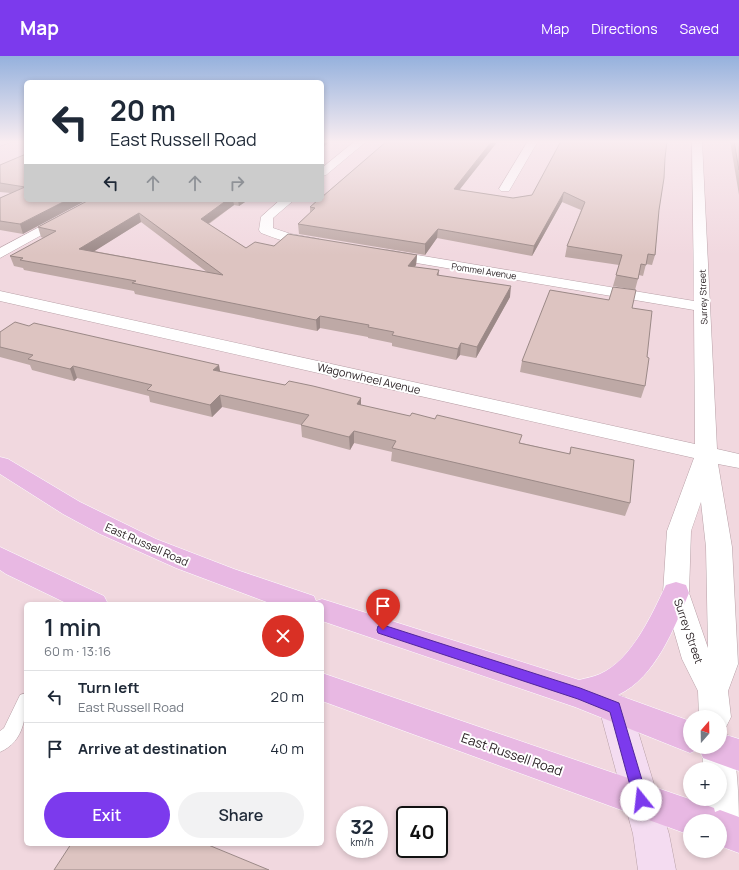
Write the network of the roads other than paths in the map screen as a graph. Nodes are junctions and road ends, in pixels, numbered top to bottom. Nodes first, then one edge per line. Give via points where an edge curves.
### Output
1 (511, 179) edge
2 (699, 179) edge
3 (505, 189) dead end
4 (94, 202) edge
5 (286, 202) edge
6 (328, 245) edge
7 (375, 252) edge
8 (0, 254) edge
9 (0, 296) edge
10 (703, 307) junction
11 (706, 453) junction
12 (739, 461) edge
13 (0, 464) edge
14 (0, 556) edge
15 (676, 593) junction
16 (90, 602) edge
17 (298, 602) edge
18 (324, 611) edge
19 (324, 688) edge
20 (580, 694) junction
21 (24, 705) edge
22 (615, 708) junction
23 (710, 710) edge
24 (718, 710) edge
25 (683, 726) edge
26 (0, 743) edge
27 (717, 754) edge
28 (641, 800) junction
29 (721, 814) edge
30 (683, 815) edge
31 (657, 870) edge

1 - 3 street
2 - 10 street, Surrey Street
4 - 8 street
5 - 6 street via 267,217 266,230 289,238
7 - 10 street, Pommel Avenue
9 - 11 street, Wagonwheel Avenue
10 - 11 street, Surrey Street
11 - 12 street, Wagonwheel Avenue
11 - 15 street, Surrey Street via 680,531
11 - 24 street, Surrey Street via 719,547 723,664
13 - 17 main road, East Russell Road via 76,512 130,538 195,565
14 - 16 main road via 15,567
15 - 20 main road via 644,654 611,683
15 - 23 street, Surrey Street
18 - 20 main road
19 - 28 main road, East Russell Road
20 - 22 main road
21 - 26 lane via 10,734
22 - 25 main road
22 - 28 street
27 - 29 street, Surrey Street
28 - 30 main road, East Russell Road
28 - 31 street via 651,834

